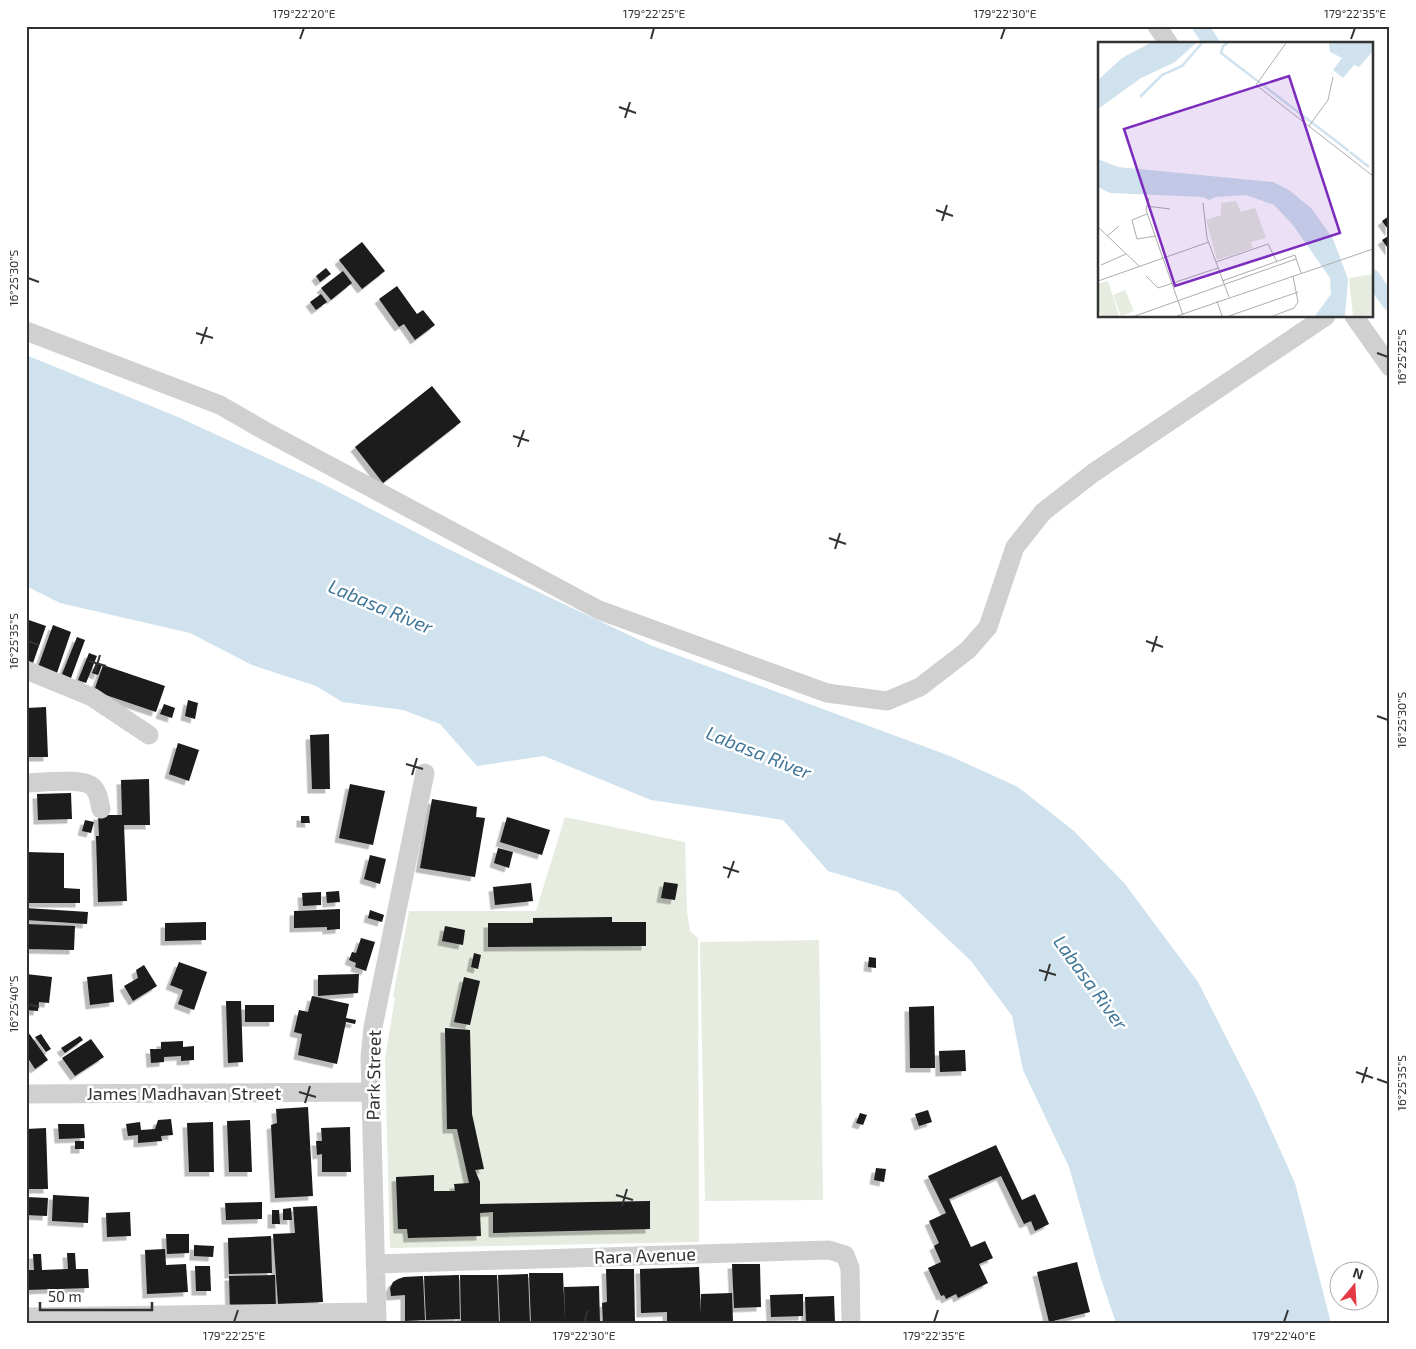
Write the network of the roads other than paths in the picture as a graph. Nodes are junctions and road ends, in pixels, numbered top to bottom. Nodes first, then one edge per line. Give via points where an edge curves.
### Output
1 (1157, 26) edge
2 (1168, 42) edge
3 (1323, 318) edge
4 (1355, 318) edge
5 (26, 331) edge
6 (1390, 367) edge
7 (26, 670) edge
8 (149, 735) dead end
9 (424, 773) dead end
10 (26, 783) edge
11 (101, 809) dead end
12 (371, 1092) junction
13 (26, 1094) edge
14 (375, 1264) junction
15 (26, 1317) edge
16 (377, 1318) edge
17 (851, 1323) edge

1 - 2 street
3 - 5 street via 1093,473 1043,512 1015,548 988,627 968,650 920,687 887,701 827,693 599,610 220,405
4 - 6 street
7 - 8 street via 92,697
9 - 12 street, Park Street via 372,1027
10 - 11 street via 88,783 97,792
12 - 13 street, James Madhavan Street
12 - 14 street, Park Street
14 - 16 street, Park Street
14 - 17 street, Rara Avenue via 829,1250 845,1255 850,1268
15 - 16 street

